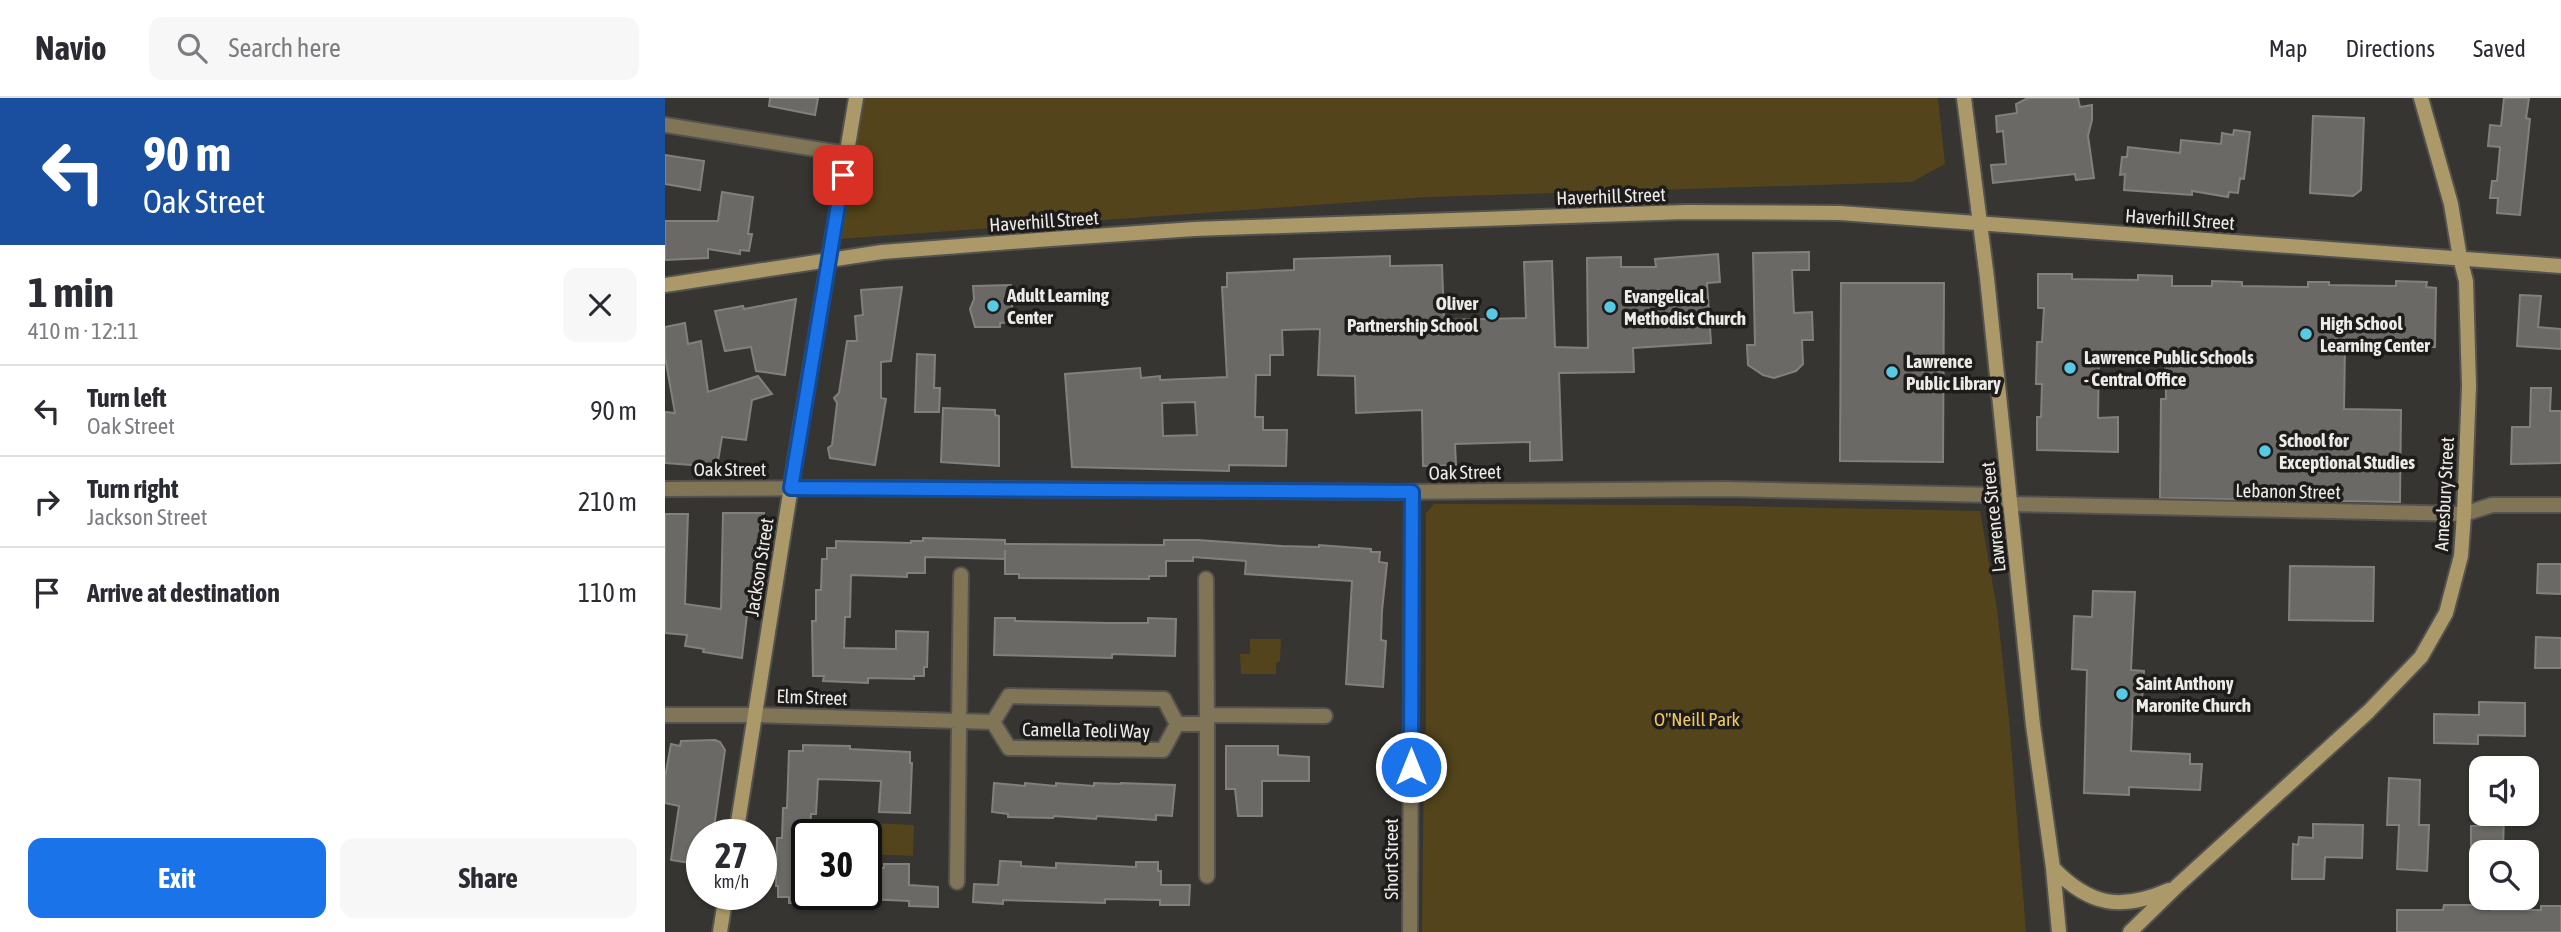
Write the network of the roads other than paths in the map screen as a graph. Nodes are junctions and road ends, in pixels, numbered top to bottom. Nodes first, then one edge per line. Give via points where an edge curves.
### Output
1 (856, 98) edge
2 (1964, 98) edge
3 (2421, 98) edge
4 (665, 125) edge
5 (847, 154) junction
6 (1980, 223) junction
7 (2460, 258) junction
8 (829, 260) junction
9 (2561, 266) edge
10 (665, 285) edge
11 (791, 488) junction
12 (665, 489) edge
13 (1412, 492) junction
14 (2012, 504) junction
15 (2561, 505) edge
16 (2465, 514) junction
17 (961, 575) dead end
18 (1206, 579) dead end
19 (665, 715) edge
20 (755, 715) junction
21 (1325, 716) dead end
22 (1207, 719) junction
23 (958, 721) junction
24 (993, 722) junction
25 (1177, 724) junction
26 (739, 819) edge
27 (2053, 868) junction
28 (1207, 876) dead end
29 (957, 882) dead end
30 (2177, 887) junction
31 (723, 910) edge
32 (720, 932) edge
33 (1410, 932) edge
34 (2059, 932) edge
35 (2130, 932) edge

1 - 5 main road, Jackson Street
2 - 6 main road, Lawrence Street
3 - 7 main road, Amesbury Street via 2451,204
4 - 5 street
5 - 8 main road, Jackson Street
6 - 7 main road, Haverhill Street
6 - 8 main road, Haverhill Street via 1840,213 1686,212 1193,229 881,252
6 - 14 main road, Lawrence Street
7 - 9 main road, Haverhill Street
7 - 16 main road, Amesbury Street via 2466,281 2468,373
8 - 10 main road, Haverhill Street
8 - 11 main road, Jackson Street
11 - 12 street, Oak Street
11 - 13 street, Oak Street
11 - 20 main road, Jackson Street
13 - 14 street, Oak Street via 1725,489 1993,495
13 - 33 street, Short Street
14 - 16 street, Lebanon Street
14 - 27 main road, Lawrence Street via 2033,725
15 - 16 street, Lebanon Street via 2492,505
16 - 30 main road, Amesbury Street via 2461,556 2446,613 2421,657
17 - 23 street
18 - 22 street
19 - 20 street, Elm Street
20 - 23 street, Elm Street
20 - 26 main road, Jackson Street
21 - 22 street, Camella Teoli Way
22 - 25 street, Camella Teoli Way
22 - 28 street
23 - 24 street
23 - 29 street
24 - 25 street, Camella Teoli Way via 1009,748 1163,750
24 - 25 street, Camella Teoli Way via 1009,695 1164,699
27 - 30 main road via 2081,891 2125,904
27 - 34 main road, Lawrence Street
30 - 35 main road, Amesbury Street
31 - 32 main road

